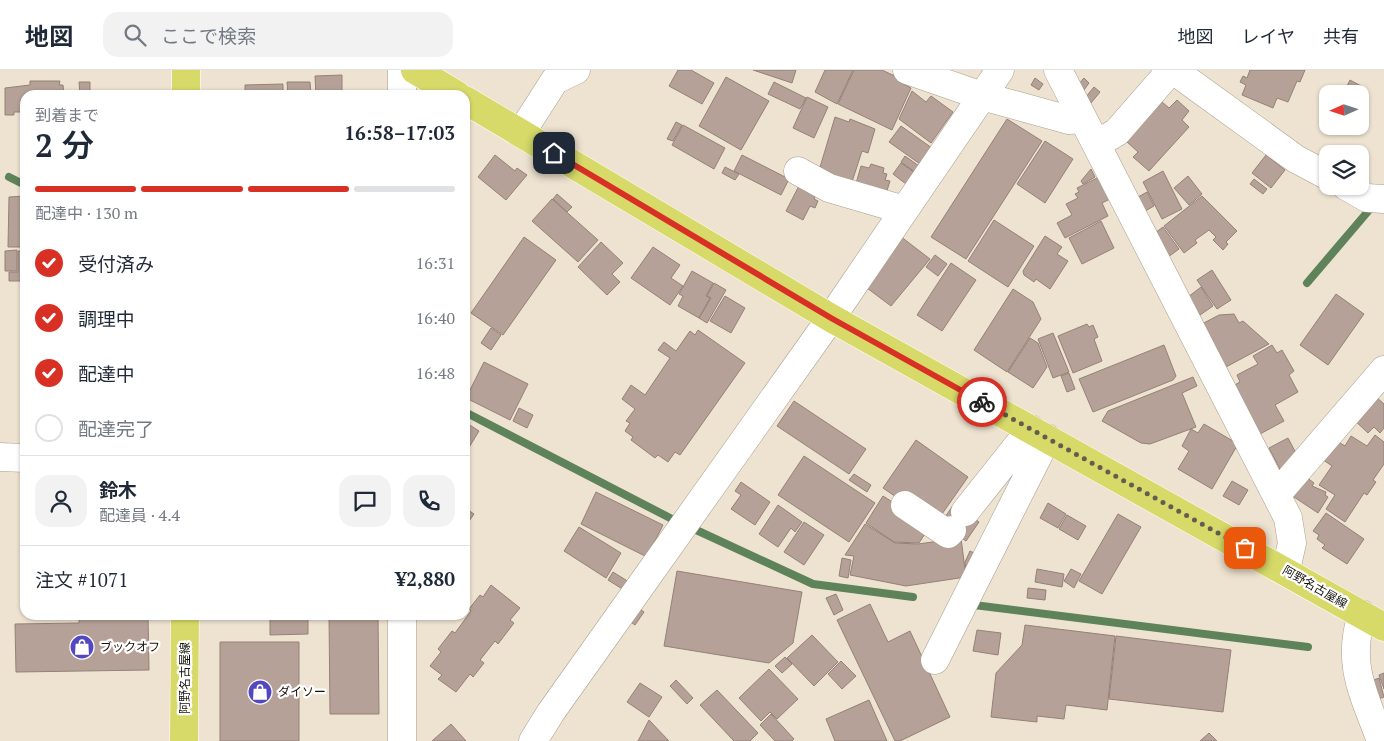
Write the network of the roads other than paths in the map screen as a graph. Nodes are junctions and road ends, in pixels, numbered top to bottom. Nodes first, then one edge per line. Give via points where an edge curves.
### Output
1 (186, 70) edge
2 (402, 70) edge
3 (415, 70) edge
4 (576, 70) edge
5 (907, 70) edge
6 (1000, 70) edge
7 (1058, 70) edge
8 (1172, 70) edge
9 (186, 90) edge
10 (402, 90) edge
11 (449, 90) edge
12 (982, 96) junction
13 (470, 103) edge
14 (1083, 119) junction
15 (521, 133) junction
16 (1096, 144) junction
17 (798, 171) dead end
18 (1319, 171) edge
19 (1362, 195) edge
20 (1384, 199) edge
21 (904, 210) junction
22 (831, 318) junction
23 (1384, 370) edge
24 (1039, 433) junction
25 (0, 457) edge
26 (20, 458) edge
27 (1277, 494) junction
28 (905, 505) dead end
29 (1286, 570) junction
30 (185, 620) edge
31 (402, 620) edge
32 (1377, 620) edge
33 (935, 660) dead end
34 (184, 741) edge
35 (402, 741) edge
36 (533, 741) edge
37 (1381, 741) edge

1 - 9 main road
2 - 10 street
3 - 11 main road
4 - 15 street via 555,80
5 - 12 street
6 - 12 street
7 - 14 street
8 - 16 street via 1117,132
8 - 18 street via 1296,159
12 - 14 street via 1069,120
12 - 21 street
13 - 15 main road, 阿野名古屋線
14 - 16 street
15 - 22 main road, 阿野名古屋線
16 - 27 street
17 - 21 street via 829,188
19 - 20 street
21 - 22 street
22 - 24 main road, 阿野名古屋線
22 - 36 street
23 - 27 street
24 - 28 street via 948,534
24 - 29 main road, 阿野名古屋線
24 - 33 street via 966,600
25 - 26 street
27 - 29 street via 1288,518 1292,544
29 - 32 main road, 阿野名古屋線
30 - 34 main road, 阿野名古屋線
31 - 35 street
32 - 37 street via 1355,635 1355,668

